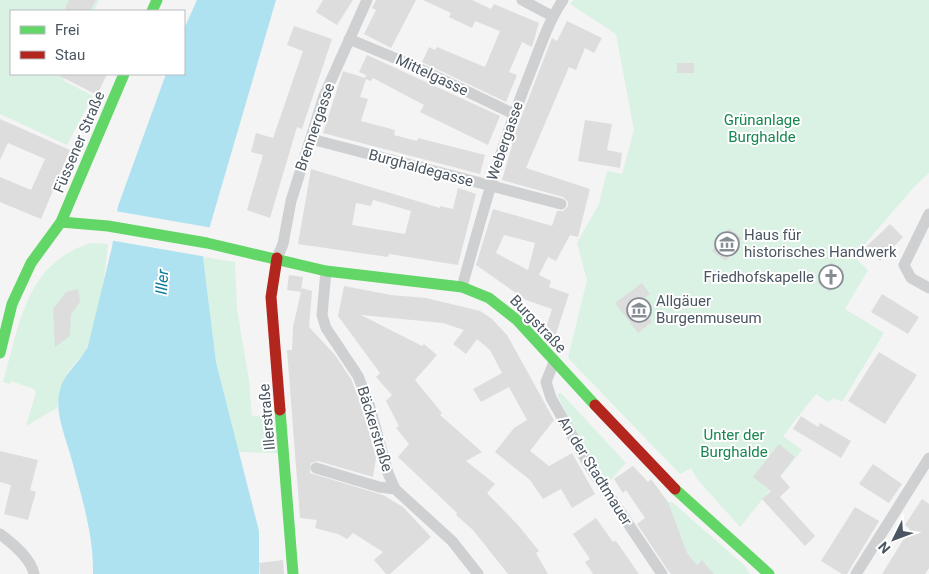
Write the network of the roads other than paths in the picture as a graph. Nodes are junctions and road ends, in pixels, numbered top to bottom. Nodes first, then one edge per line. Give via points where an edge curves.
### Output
1 (367, 0) edge
2 (522, 0) edge
3 (563, 0) edge
4 (552, 16) junction
5 (348, 39) junction
6 (124, 75) edge
7 (514, 114) junction
8 (310, 139) junction
9 (490, 186) junction
10 (561, 204) dead end
11 (929, 214) edge
12 (62, 222) junction
13 (277, 258) junction
14 (326, 271) junction
15 (462, 286) junction
16 (929, 288) edge
17 (0, 353) edge
18 (554, 362) junction
19 (929, 458) edge
20 (316, 468) dead end
21 (395, 489) junction
22 (0, 534) edge
23 (34, 574) edge
24 (293, 574) edge
25 (478, 574) edge
26 (662, 574) edge
27 (769, 574) edge
28 (856, 574) edge

1 - 5 street, Brennergasse
2 - 4 street
3 - 4 street, Webergasse
4 - 7 street, Webergasse
5 - 7 street, Mittelgasse via 414,66
5 - 8 street, Brennergasse
6 - 12 street, Füssener Straße
7 - 9 street, Webergasse
8 - 9 street, Burghaldegasse
8 - 13 street, Brennergasse
9 - 10 street, Burghaldegasse
9 - 15 street, Webergasse
11 - 16 street via 904,266 911,278
12 - 13 street, Burgstraße via 122,228
12 - 17 street, Füssener Straße via 31,263 16,296
13 - 14 street, Burgstraße
13 - 24 street, Illerstraße via 271,297
14 - 15 street, Burgstraße
14 - 21 street, Bäckerstraße via 322,315 326,328 358,376
15 - 18 street, Burgstraße via 503,307
18 - 26 street, An der Stadtmauer via 546,382 551,398 590,467
18 - 27 street, Burgstraße via 657,472
19 - 28 street
20 - 21 street
21 - 25 street, Bäckerstraße via 452,541
22 - 23 street via 15,545

